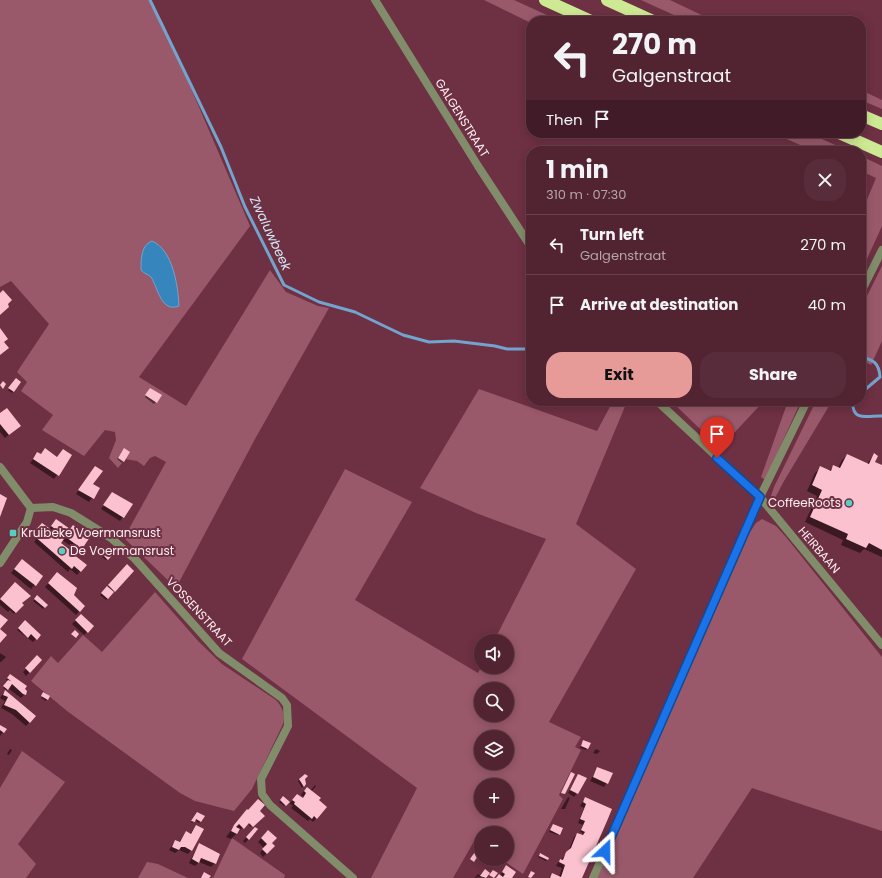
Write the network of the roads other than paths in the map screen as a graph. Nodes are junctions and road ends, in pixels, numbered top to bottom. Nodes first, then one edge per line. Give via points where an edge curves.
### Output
1 (375, 0) edge
2 (545, 0) edge
3 (607, 0) edge
4 (580, 16) edge
5 (642, 16) edge
6 (866, 117) edge
7 (882, 124) edge
8 (850, 138) edge
9 (882, 152) edge
10 (526, 239) edge
11 (882, 250) edge
12 (866, 282) edge
13 (662, 406) edge
14 (806, 406) edge
15 (0, 468) edge
16 (760, 497) junction
17 (31, 508) junction
18 (0, 563) edge
19 (882, 645) edge
20 (353, 878) edge
21 (593, 878) edge

1 - 10 street, GALGENSTRAAT
2 - 4 highway
3 - 5 highway
6 - 7 highway
8 - 9 highway
11 - 12 street
13 - 16 street
14 - 16 street
15 - 17 street
16 - 19 street, HEIRBAAN
16 - 21 street
17 - 18 street via 27,522
17 - 20 street, VOSSENSTRAAT via 53,507 71,513 111,538 135,559 219,653 282,698 287,705 288,726 260,779 262,794 270,805

